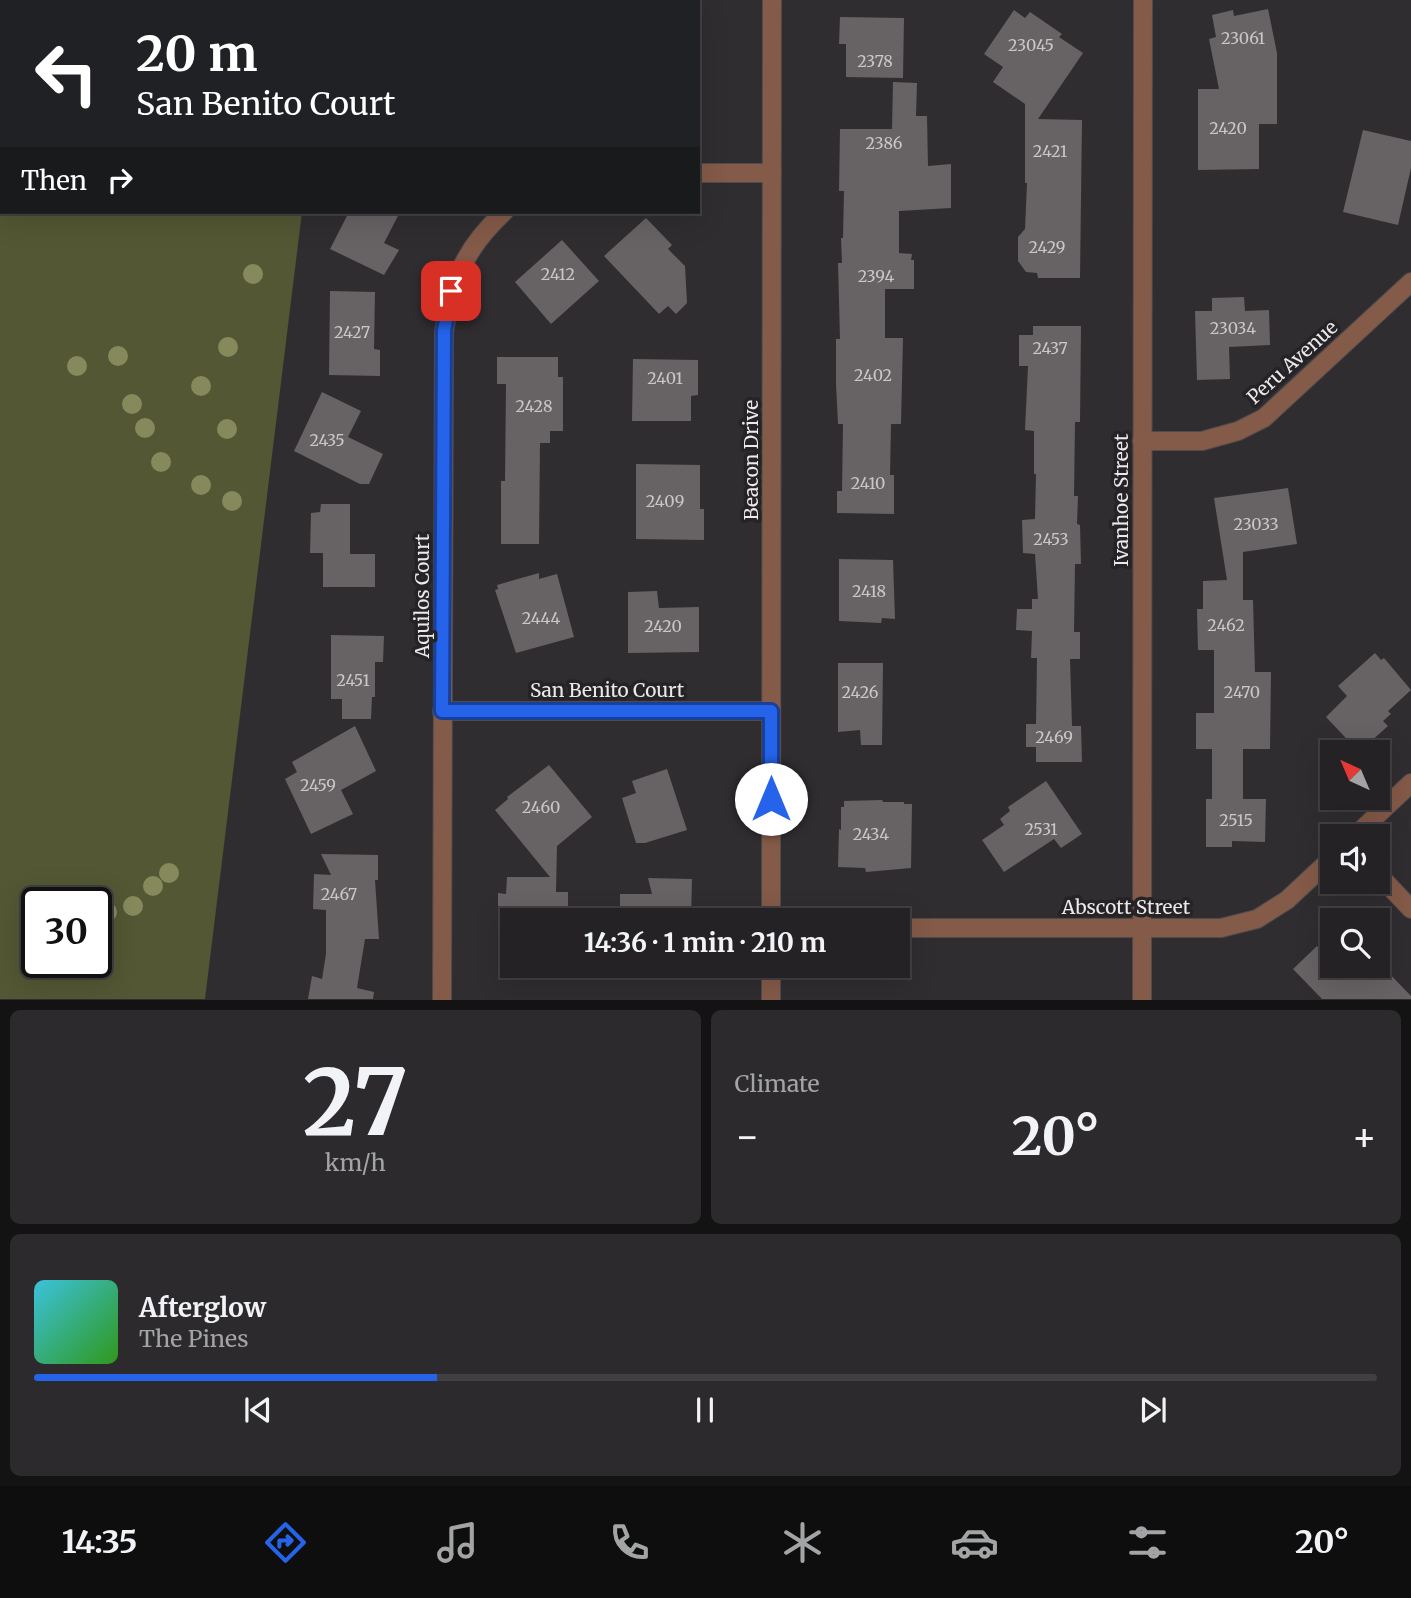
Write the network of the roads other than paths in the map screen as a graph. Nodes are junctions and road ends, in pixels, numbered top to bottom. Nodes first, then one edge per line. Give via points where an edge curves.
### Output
1 (772, 0) edge
2 (1143, 0) edge
3 (700, 173) edge
4 (772, 173) junction
5 (502, 214) edge
6 (1411, 282) edge
7 (1142, 441) junction
8 (442, 711) junction
9 (771, 711) junction
10 (1411, 783) edge
11 (1368, 824) edge
12 (1320, 869) edge
13 (1390, 887) edge
14 (771, 908) edge
15 (1411, 909) edge
16 (910, 928) edge
17 (1142, 928) junction
18 (771, 978) edge
19 (442, 999) edge
20 (771, 999) edge
21 (1142, 999) edge

1 - 4 street, Beacon Drive
2 - 7 street, Ivanhoe Street
3 - 4 street
4 - 9 street, Beacon Drive
5 - 8 street, Aquilos Court via 467,254 451,291 444,331
6 - 7 street, Peru Avenue via 1264,418 1202,441
7 - 17 street, Ivanhoe Street
8 - 9 street, San Benito Court
8 - 19 street, Aquilos Court
9 - 14 street, Beacon Drive
10 - 11 street
12 - 17 street, Abscott Street via 1287,900 1257,919 1221,928
13 - 15 street
16 - 17 street, Abscott Street
17 - 21 street, Ivanhoe Street
18 - 20 street

